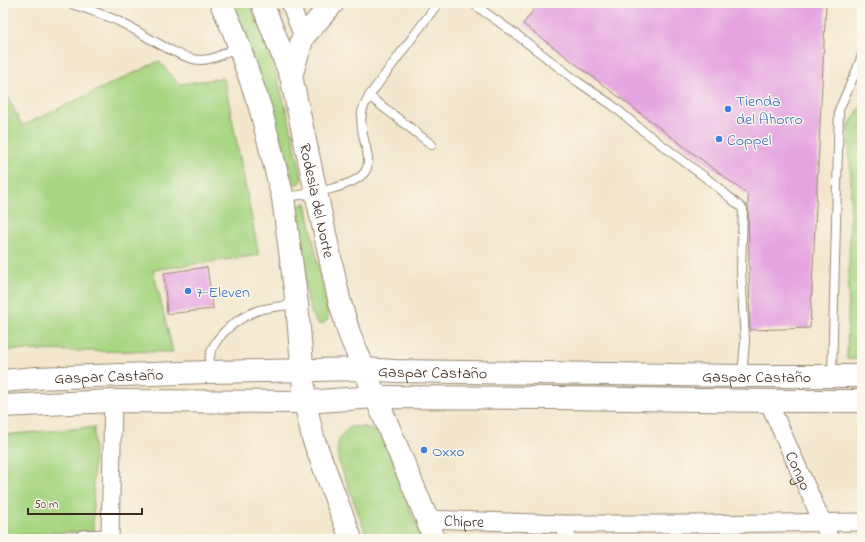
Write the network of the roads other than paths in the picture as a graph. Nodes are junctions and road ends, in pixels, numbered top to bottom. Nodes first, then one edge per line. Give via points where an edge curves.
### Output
1 (68, 3) edge
2 (221, 3) edge
3 (262, 3) edge
4 (290, 3) edge
5 (333, 3) edge
6 (438, 3) edge
7 (472, 3) edge
8 (303, 37) junction
9 (239, 46) junction
10 (862, 55) edge
11 (291, 76) junction
12 (369, 96) junction
13 (432, 145) dead end
14 (317, 192) junction
15 (283, 198) junction
16 (297, 304) junction
17 (364, 369) junction
18 (303, 370) junction
19 (208, 372) junction
20 (742, 376) junction
21 (832, 376) junction
22 (862, 376) edge
23 (3, 381) edge
24 (375, 397) junction
25 (113, 401) junction
26 (741, 401) junction
27 (768, 401) junction
28 (862, 401) edge
29 (305, 402) junction
30 (3, 406) edge
31 (862, 522) edge
32 (824, 523) junction
33 (430, 529) edge
34 (565, 531) edge
35 (695, 532) edge
36 (110, 538) edge
37 (83, 539) edge
38 (351, 539) edge
39 (830, 539) edge

1 - 9 lane via 98,12 188,57 209,59
2 - 9 main road
3 - 11 main road, Rodesia del Norte
4 - 8 street
5 - 8 main road
6 - 12 lane
7 - 20 lane via 612,105 743,209 741,270 745,342
8 - 11 main road
9 - 15 main road via 260,107
10 - 21 lane via 839,110
11 - 14 main road, Rodesia del Norte
12 - 13 lane
12 - 14 lane via 362,112 362,128 368,159 366,170 348,183
14 - 15 lane
14 - 17 main road, Rodesia del Norte via 339,299 349,333
15 - 16 main road
16 - 18 main road
16 - 19 lane via 260,310 233,324 215,344
17 - 18 main road, Gaspar Castaño
17 - 20 main road, Gaspar Castaño
17 - 24 main road, Rodesia del Norte
18 - 19 main road, Gaspar Castaño
18 - 29 main road
19 - 23 main road, Gaspar Castaño
20 - 21 main road, Gaspar Castaño
20 - 26 main road
21 - 22 main road, Gaspar Castaño
24 - 26 main road, Gaspar Castaño
24 - 29 main road, Gaspar Castaño
24 - 33 main road, Rodesia del Norte
25 - 29 main road, Gaspar Castaño
25 - 30 main road, Gaspar Castaño
25 - 36 street
26 - 27 main road, Gaspar Castaño
27 - 28 main road, Gaspar Castaño
27 - 32 street, Congo
29 - 38 main road via 313,438
31 - 32 street, Chipre
32 - 35 street, Chipre
32 - 39 street, Congo
33 - 34 street, Chipre
34 - 35 street, Chipre
36 - 37 street

